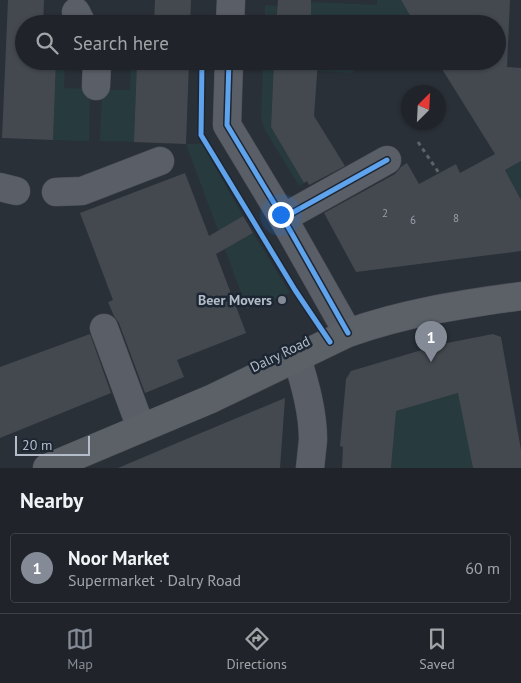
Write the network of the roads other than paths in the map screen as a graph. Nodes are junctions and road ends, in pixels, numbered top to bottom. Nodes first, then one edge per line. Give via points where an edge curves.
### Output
1 (231, 0) edge
2 (230, 15) edge
3 (229, 70) edge
4 (388, 160) dead end
5 (160, 161) dead end
6 (56, 192) dead end
7 (283, 218) junction
8 (521, 296) edge
9 (104, 328) dead end
10 (348, 333) junction
11 (297, 358) junction
12 (141, 428) junction
13 (48, 468) edge
14 (310, 468) edge

1 - 2 street
3 - 7 street via 227,125
4 - 7 street
5 - 6 street via 82,191
7 - 10 street
8 - 10 main road, Dalry Road via 411,314
9 - 12 street
10 - 11 main road, Dalry Road
11 - 12 main road, Dalry Road
11 - 14 street via 311,420
12 - 13 main road, Dalry Road

